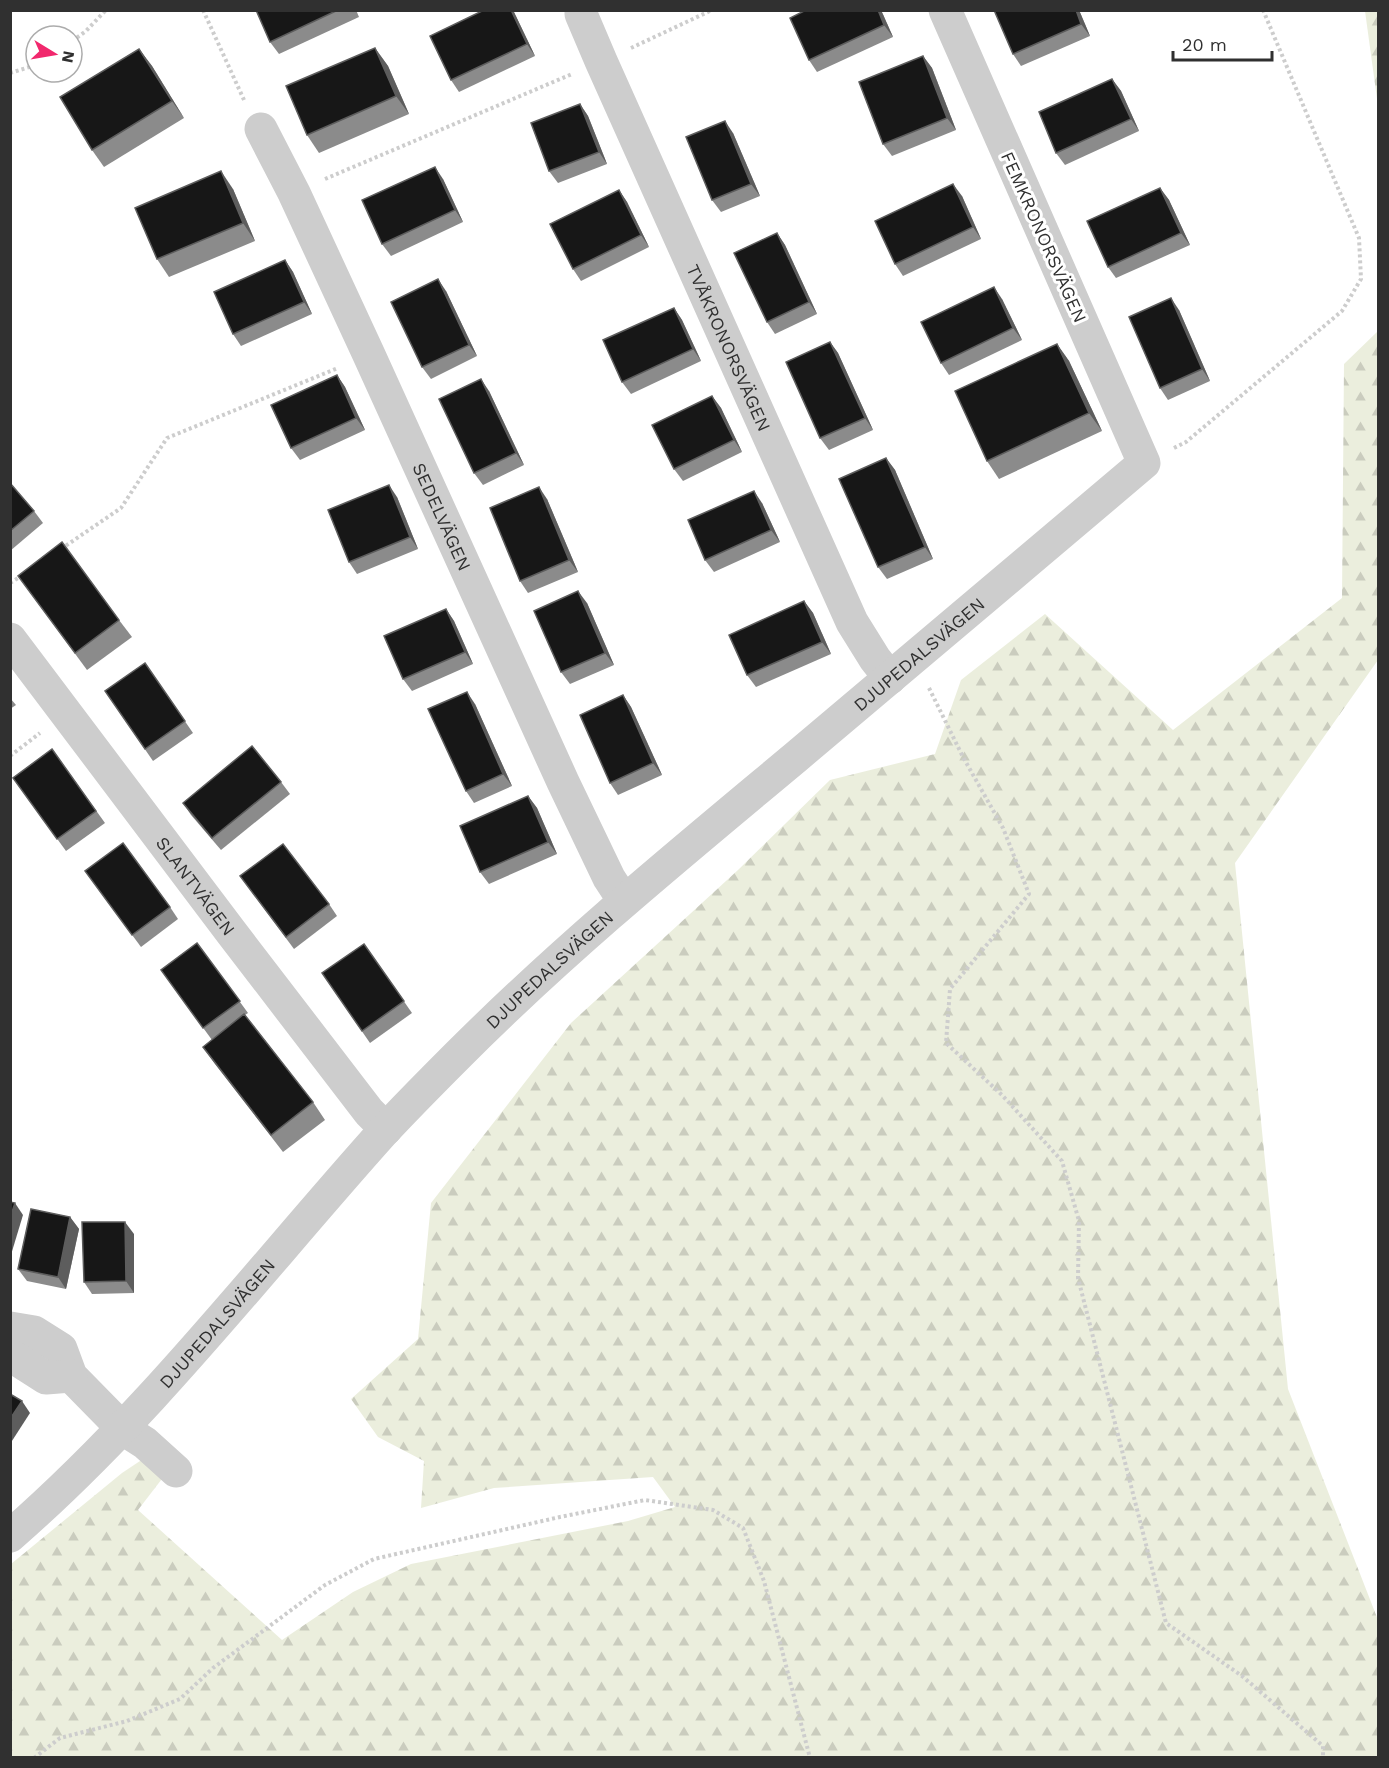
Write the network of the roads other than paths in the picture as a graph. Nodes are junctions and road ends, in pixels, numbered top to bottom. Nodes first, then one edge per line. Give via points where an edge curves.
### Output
1 (581, 10) edge
2 (945, 10) edge
3 (261, 129) road end
4 (1144, 463) joint
5 (10, 639) edge
6 (902, 668) junction
7 (624, 901) junction
8 (386, 1129) junction
9 (10, 1328) edge
10 (10, 1355) edge
11 (71, 1376) junction
12 (123, 1429) junction
13 (177, 1471) dead end
14 (10, 1536) edge

1 - 6 street, TVÅKRONORSVÄGEN via 852,622 875,659
2 - 4 street, FEMKRONORSVÄGEN
3 - 7 street, SEDELVÄGEN via 369,355 563,782 609,879
4 - 6 street, DJUPEDALSVÄGEN
5 - 8 street, SLANTVÄGEN via 369,1112
6 - 7 street, DJUPEDALSVÄGEN
7 - 8 street, DJUPEDALSVÄGEN via 540,975
8 - 12 street, DJUPEDALSVÄGEN
9 - 11 street via 34,1332 61,1349
10 - 11 street via 46,1378
11 - 12 street
12 - 13 street
12 - 14 street, DJUPEDALSVÄGEN

